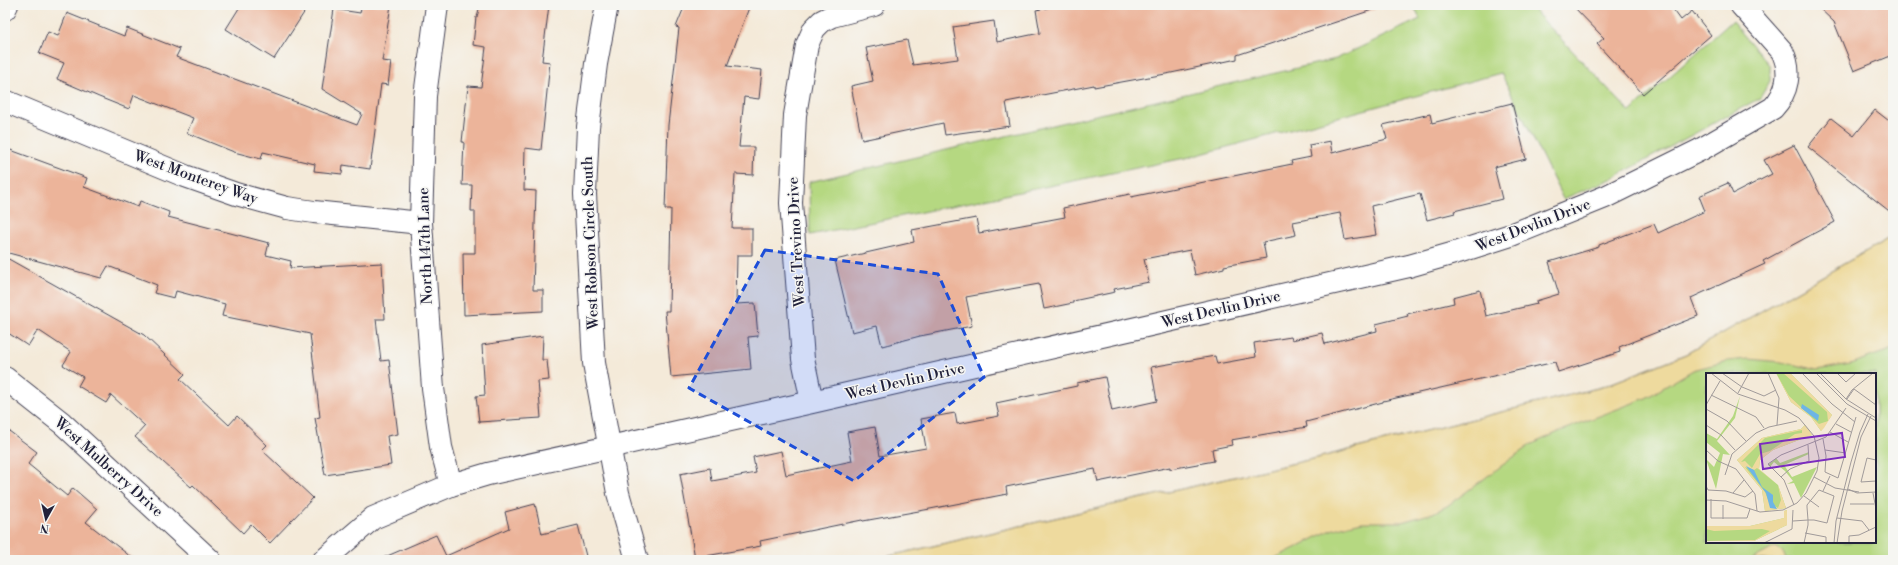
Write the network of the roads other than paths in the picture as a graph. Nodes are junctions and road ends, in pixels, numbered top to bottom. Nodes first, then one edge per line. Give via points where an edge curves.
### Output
1 (7, 5) edge
2 (437, 5) edge
3 (607, 5) edge
4 (874, 5) edge
5 (1742, 5) edge
6 (5, 9) edge
7 (5, 101) edge
8 (421, 223) junction
9 (5, 378) edge
10 (812, 402) junction
11 (609, 448) junction
12 (451, 485) junction
13 (210, 560) edge
14 (324, 560) edge
15 (637, 560) edge

1 - 6 street
2 - 8 street, North 147th Lane via 425,96
3 - 11 street, West Robson Circle South via 587,135 585,194 594,363
4 - 10 street, West Trevino Drive via 832,16 814,29 807,45 795,116 791,203 803,359
5 - 10 street, West Devlin Drive via 1782,51 1788,67 1784,93 1773,108 1651,176 1558,218 1409,266
7 - 8 street, West Monterey Way via 185,176 236,194 288,208
8 - 12 street, North 147th Lane via 433,388 441,447
9 - 13 street, West Mulberry Drive via 62,423
10 - 11 street, West Devlin Drive
11 - 12 street via 488,474
11 - 15 street, West Robson Circle South via 618,493
12 - 14 street via 373,518

